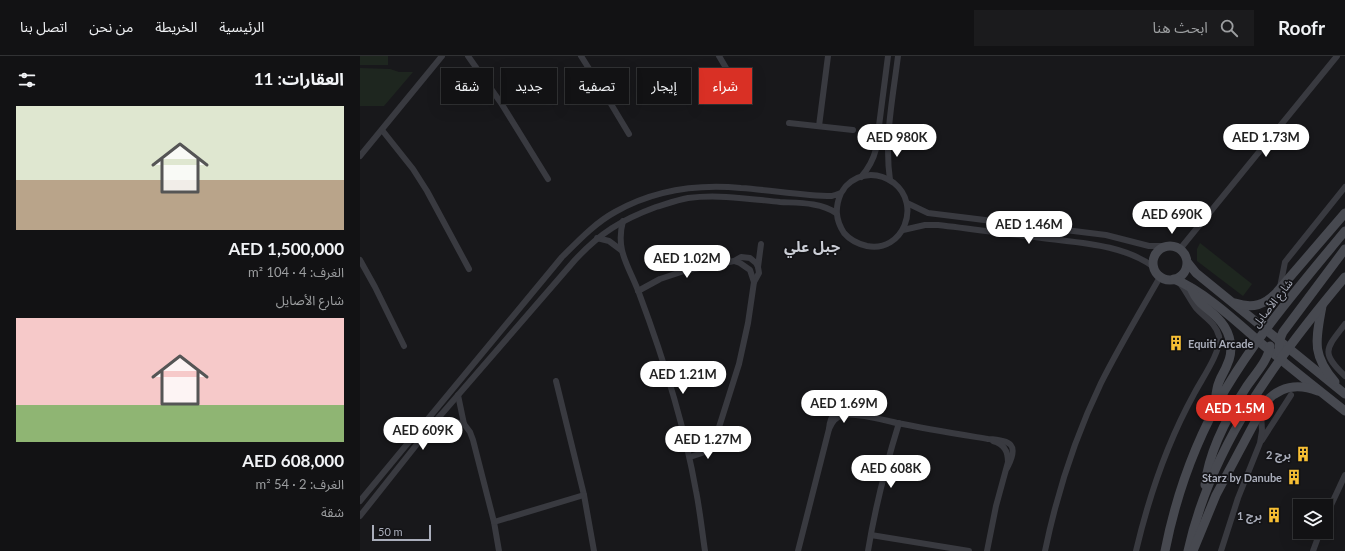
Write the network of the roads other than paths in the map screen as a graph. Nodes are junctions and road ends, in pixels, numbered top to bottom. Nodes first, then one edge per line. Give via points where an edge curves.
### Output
1 (442, 56) edge
2 (468, 56) edge
3 (581, 56) edge
4 (719, 56) edge
5 (828, 56) edge
6 (888, 56) edge
7 (898, 56) edge
8 (1337, 56) edge
9 (726, 68) edge
10 (789, 124) dead end
11 (819, 126) junction
12 (382, 130) junction
13 (853, 130) dead end
14 (629, 134) dead end
15 (360, 156) edge
16 (861, 177) junction
17 (548, 179) dead end
18 (890, 180) junction
19 (1345, 187) edge
20 (841, 193) junction
21 (907, 203) junction
22 (836, 213) junction
23 (1345, 214) edge
24 (623, 221) junction
25 (903, 230) junction
26 (1345, 231) edge
27 (597, 238) junction
28 (761, 244) dead end
29 (1165, 246) junction
30 (1180, 249) junction
31 (1345, 249) edge
32 (621, 250) junction
33 (360, 260) edge
34 (734, 261) junction
35 (1188, 263) junction
36 (758, 267) junction
37 (1154, 267) junction
38 (469, 269) dead end
39 (1160, 277) junction
40 (1345, 277) edge
41 (1176, 280) junction
42 (754, 282) junction
43 (1190, 287) junction
44 (638, 291) junction
45 (1277, 292) junction
46 (1231, 301) junction
47 (1322, 304) junction
48 (1345, 324) edge
49 (1266, 330) junction
50 (1274, 345) junction
51 (404, 346) dead end
52 (1282, 360) junction
53 (1345, 376) edge
54 (556, 380) dead end
55 (1318, 391) junction
56 (1345, 394) edge
57 (458, 395) junction
58 (1291, 395) dead end
59 (1214, 411) junction
60 (1261, 411) junction
61 (1345, 411) edge
62 (899, 423) junction
63 (433, 424) junction
64 (464, 424) junction
65 (714, 443) junction
66 (1260, 443) junction
67 (687, 447) junction
68 (690, 457) junction
69 (1345, 475) edge
70 (584, 495) junction
71 (1204, 496) junction
72 (360, 501) edge
73 (1333, 501) edge
74 (360, 516) edge
75 (494, 522) junction
76 (871, 535) junction
77 (1317, 539) edge
78 (499, 551) edge
79 (594, 551) edge
80 (705, 551) edge
81 (800, 551) edge
82 (868, 551) edge
83 (969, 551) edge
84 (987, 551) edge
85 (1045, 551) edge
86 (1136, 551) edge
87 (1165, 551) edge
88 (1188, 551) edge
89 (1193, 551) edge
90 (1221, 551) edge
91 (1313, 551) edge

1 - 12 street
2 - 17 street via 501,103
3 - 14 street
4 - 9 street
5 - 11 street
6 - 16 street via 874,159
7 - 18 street via 888,138
8 - 30 street
10 - 11 street
11 - 13 street
12 - 15 street
12 - 38 street via 427,190
16 - 18 street via 881,176
16 - 20 street via 853,180
18 - 21 street via 904,194
19 - 45 street via 1285,262
20 - 22 street
20 - 72 street via 832,196 704,186 667,192 615,212 586,233 562,257
21 - 25 street via 908,217
21 - 29 street via 928,213 1106,235 1150,246
22 - 24 street via 822,206 798,203 699,197 659,206
22 - 25 street via 839,226 847,237 858,244 881,246 897,237
23 - 45 main road
24 - 27 street
24 - 32 street via 620,234
25 - 37 street via 938,225 1088,244 1116,249 1138,257
26 - 49 main road, شارع الأصايل
27 - 32 street via 609,241
27 - 57 street
28 - 36 street
29 - 30 main road
29 - 37 main road via 1154,257
30 - 35 main road via 1186,255
31 - 50 main road
32 - 44 street
33 - 51 street
34 - 36 street via 746,257 753,260
34 - 42 street via 745,266 753,276
34 - 44 street via 684,271 660,279
35 - 41 main road via 1182,275
35 - 46 main road via 1196,273
36 - 42 street via 759,274
37 - 39 main road
39 - 41 main road
39 - 85 street via 1112,361 1080,430 1064,477
40 - 47 main road, شارع الأصايل
41 - 43 main road
41 - 86 street via 1196,308 1214,325 1219,336 1219,347 1193,394 1169,446 1149,500
42 - 65 street via 739,364
43 - 50 main road
43 - 59 main road via 1197,300 1220,320 1231,342 1228,364 1218,385
44 - 67 street via 658,343
45 - 46 main road via 1262,305
46 - 49 main road
47 - 50 main road, شارع الأصايل via 1295,339
47 - 56 main road via 1316,338 1319,356 1322,365
48 - 53 street via 1331,342 1329,350 1331,362
49 - 50 main road, شارع الأصايل
49 - 50 main road
50 - 52 main road
50 - 52 main road, شارع الأصايل
50 - 56 main road
50 - 59 main road, شارع الأصايل via 1252,348
50 - 71 main road via 1227,420 1212,453
52 - 55 main road
52 - 71 main road, شارع الأصايل via 1240,419
54 - 70 street
55 - 60 main road via 1297,386 1278,391 1271,396
55 - 61 main road
57 - 63 street
57 - 64 street
58 - 66 street
59 - 87 main road, شارع الأصايل via 1184,477
60 - 66 street
60 - 89 main road via 1216,494
62 - 76 street
62 - 81 street via 856,414 844,414 832,422 828,429
62 - 84 street via 988,439 1004,448 1008,456 1007,468
63 - 64 street via 449,421
63 - 74 street
64 - 75 street via 473,440
65 - 67 street
65 - 68 street via 702,453
66 - 90 street via 1238,498
67 - 68 street
68 - 80 street
69 - 73 street
70 - 75 street
70 - 79 street
71 - 88 main road, شارع الأصايل
75 - 78 street
76 - 82 street
76 - 83 street
77 - 91 street

